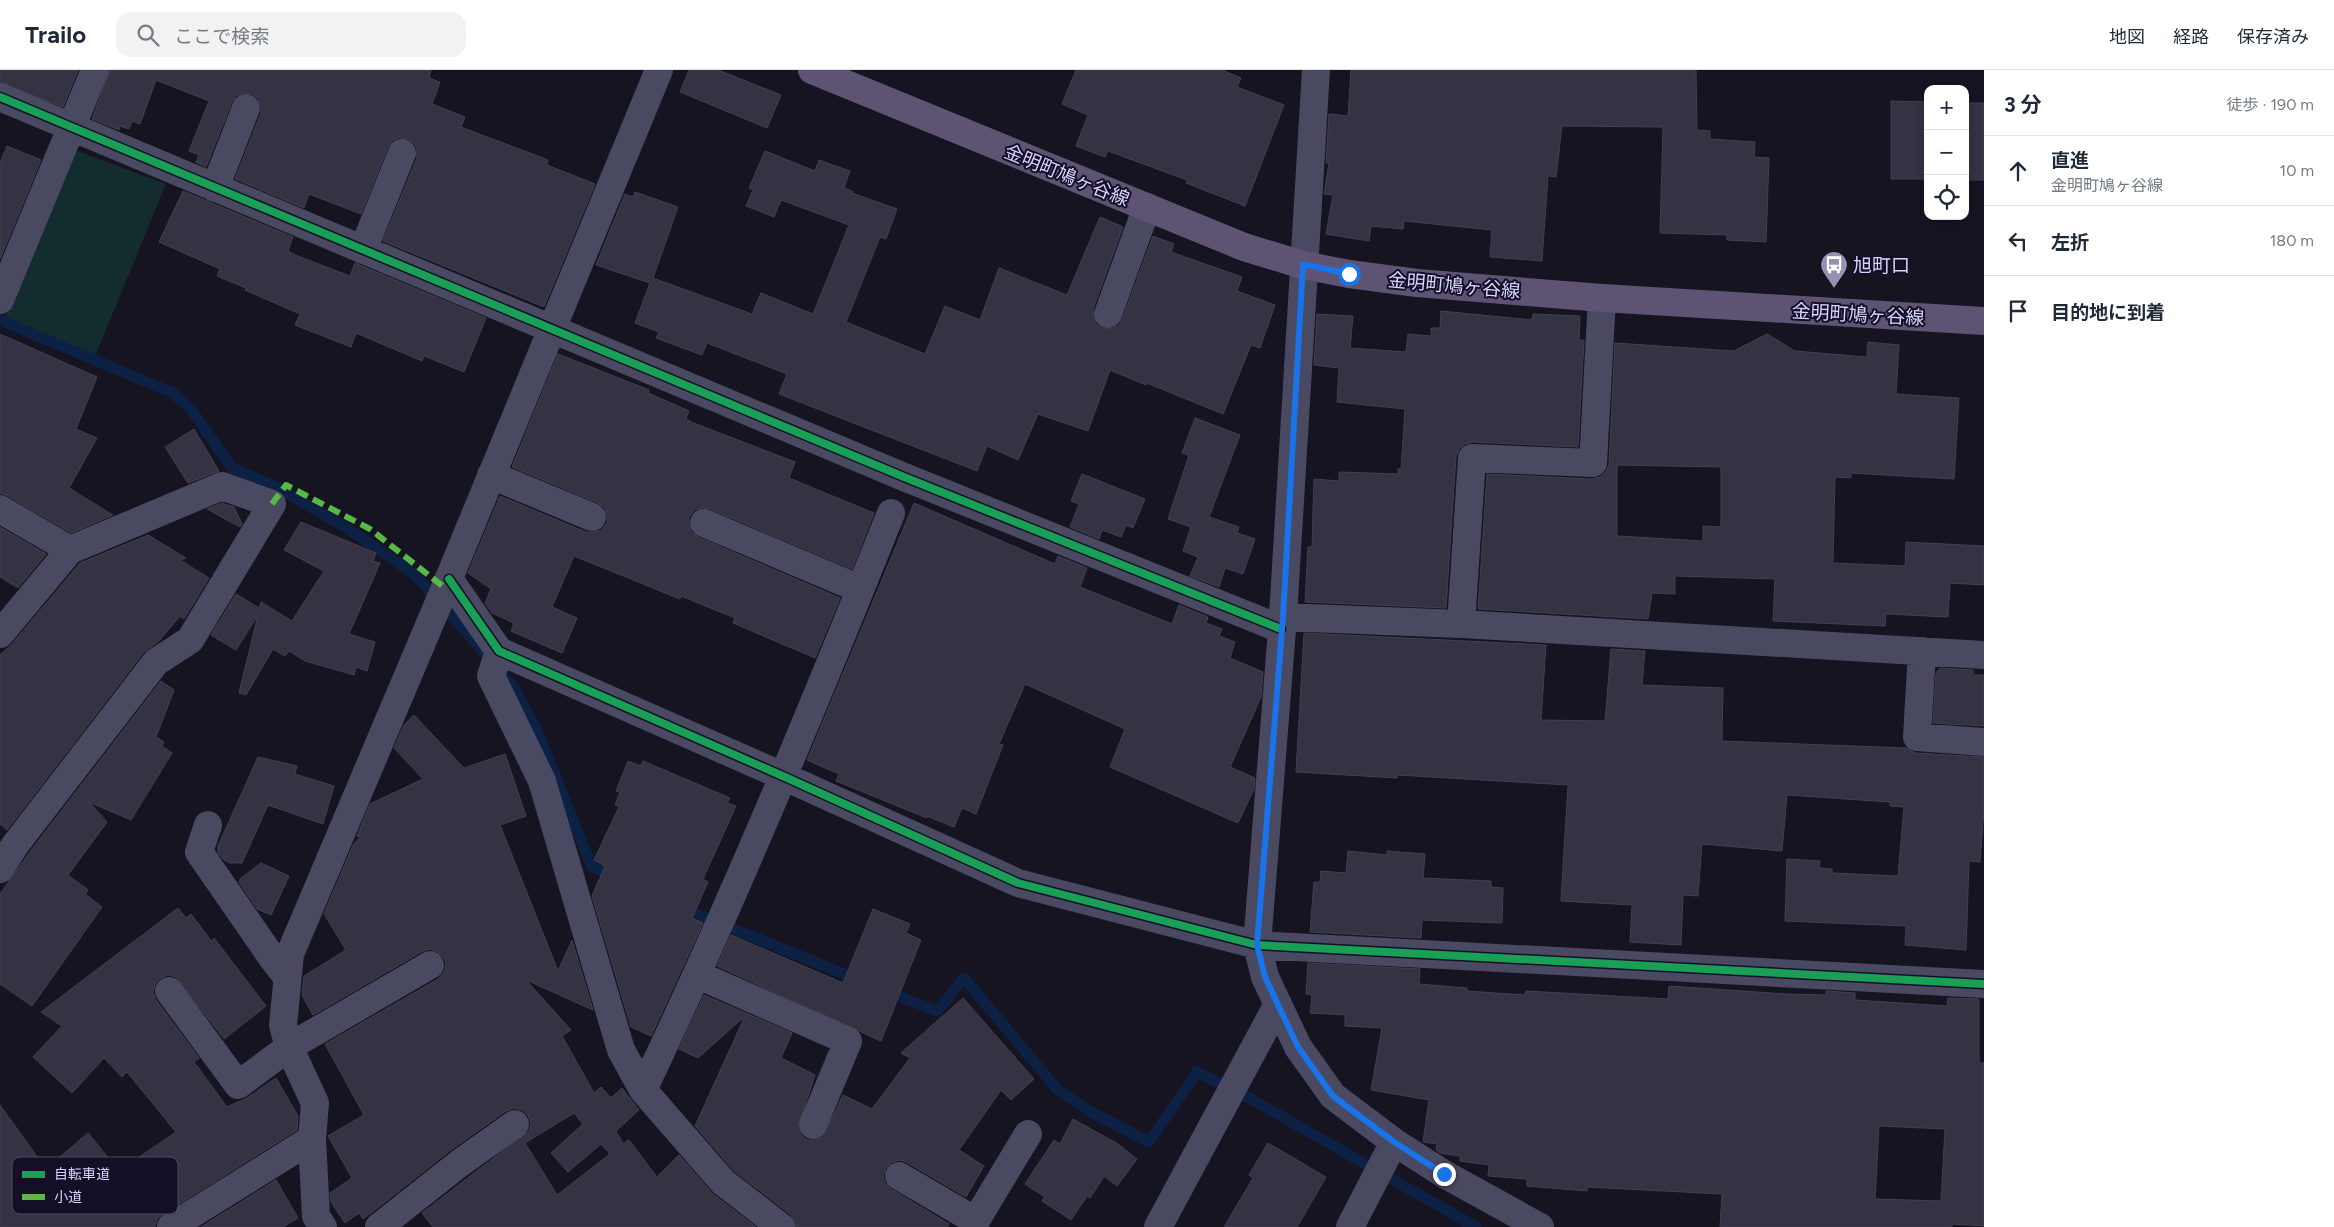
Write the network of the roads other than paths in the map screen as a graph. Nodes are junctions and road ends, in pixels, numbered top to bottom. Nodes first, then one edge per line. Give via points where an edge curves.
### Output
1 (95, 70) edge
2 (658, 70) edge
3 (812, 70) edge
4 (1316, 70) edge
5 (0, 97) edge
6 (246, 108) dead end
7 (72, 128) junction
8 (402, 153) dead end
9 (215, 188) junction
10 (1147, 208) junction
11 (363, 250) junction
12 (1303, 264) junction
13 (1602, 298) junction
14 (0, 300) edge
15 (1108, 314) dead end
16 (1984, 321) edge
17 (551, 328) junction
18 (491, 475) junction
19 (0, 509) edge
20 (891, 513) dead end
21 (592, 518) dead end
22 (704, 522) dead end
23 (70, 550) junction
24 (449, 579) junction
25 (860, 590) junction
26 (1282, 623) junction
27 (1461, 624) junction
28 (0, 634) edge
29 (499, 651) junction
30 (1922, 652) junction
31 (1984, 656) edge
32 (1984, 742) edge
33 (785, 777) junction
34 (208, 825) dead end
35 (0, 869) edge
36 (1257, 945) junction
37 (430, 965) dead end
38 (698, 975) junction
39 (287, 977) junction
40 (1984, 984) edge
41 (169, 990) dead end
42 (1278, 1004) junction
43 (289, 1047) junction
44 (643, 1090) junction
45 (515, 1124) dead end
46 (813, 1125) dead end
47 (1028, 1134) dead end
48 (312, 1139) junction
49 (1394, 1142) junction
50 (899, 1176) dead end
51 (974, 1224) edge
52 (171, 1227) edge
53 (322, 1227) edge
54 (379, 1227) edge
55 (781, 1227) edge
56 (1158, 1227) edge
57 (1350, 1227) edge
58 (1540, 1227) edge

1 - 7 street
2 - 17 street
3 - 10 main road, 金明町鳩ヶ谷線
4 - 12 street
5 - 7 street
6 - 9 street
7 - 9 street
7 - 14 street
8 - 11 street
9 - 11 street
10 - 12 main road, 金明町鳩ヶ谷線 via 1244,247
10 - 15 street
11 - 17 street
12 - 13 main road, 金明町鳩ヶ谷線 via 1349,274 1417,282
12 - 26 street
13 - 16 main road, 金明町鳩ヶ谷線
13 - 27 street via 1593,463 1472,458
17 - 18 street
17 - 26 street via 904,477
18 - 21 street
18 - 24 street
19 - 23 street
20 - 25 street
22 - 25 street
23 - 28 street
23 - 35 street via 222,486 272,504 190,640 156,662
24 - 29 street
24 - 39 street via 290,954
25 - 33 street
26 - 27 street
26 - 36 street
27 - 30 street
29 - 33 street
29 - 44 street via 491,676 542,781 621,1050
30 - 31 street
30 - 32 street via 1917,737
33 - 36 street via 1018,883
33 - 38 street
34 - 39 street via 200,852
36 - 40 street
36 - 42 street via 1265,977
37 - 43 street
38 - 44 street
38 - 46 street via 848,1041
39 - 43 street via 283,1025
41 - 43 street via 238,1085
42 - 49 street via 1298,1047 1333,1096
42 - 56 street
43 - 48 street via 315,1103
44 - 55 street via 723,1182
45 - 54 street
47 - 51 street
48 - 52 street
48 - 53 street via 316,1216
49 - 57 street
49 - 58 street
50 - 51 street

